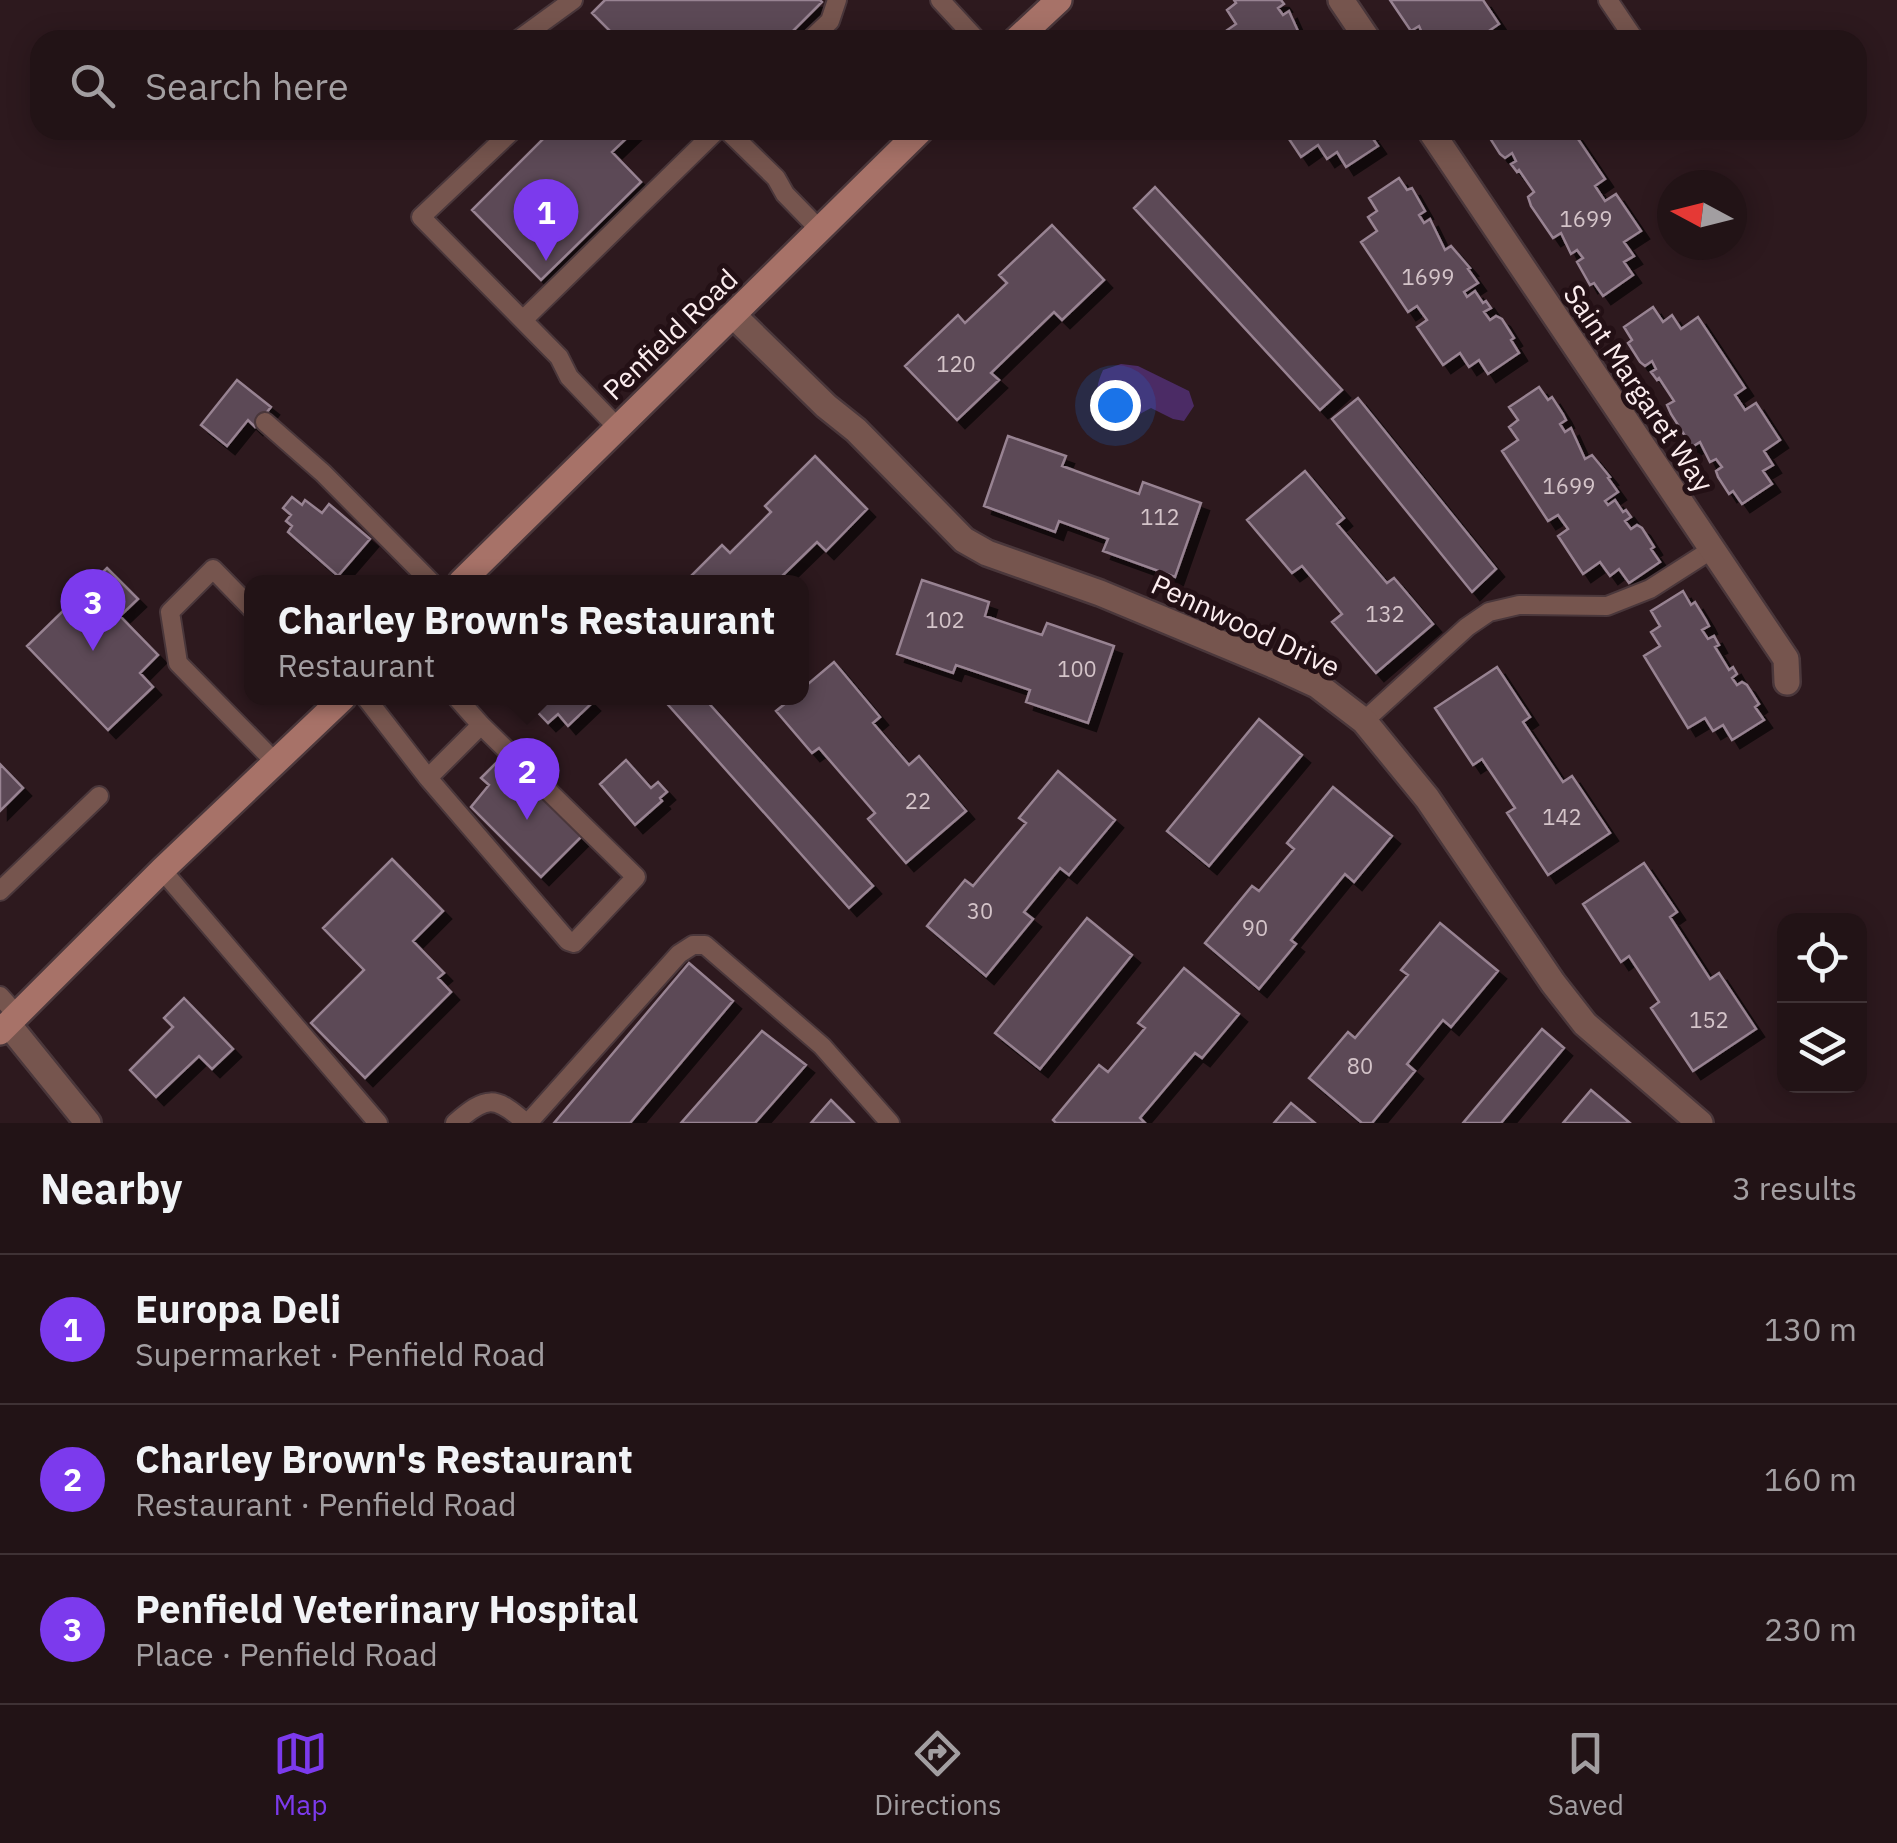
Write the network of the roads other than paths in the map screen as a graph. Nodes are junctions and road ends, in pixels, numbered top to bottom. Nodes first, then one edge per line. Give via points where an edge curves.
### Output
1 (573, 0) edge
2 (837, 0) edge
3 (940, 0) edge
4 (1059, 0) edge
5 (1340, 0) edge
6 (1608, 0) edge
7 (532, 30) edge
8 (821, 30) edge
9 (968, 30) edge
10 (1027, 30) edge
11 (1361, 30) edge
12 (1628, 30) edge
13 (503, 140) edge
14 (707, 140) edge
15 (738, 140) edge
16 (911, 140) edge
17 (1437, 140) edge
18 (818, 229) junction
19 (733, 314) junction
20 (523, 320) junction
21 (265, 422) dead end
22 (617, 427) junction
23 (1711, 550) junction
24 (424, 575) edge
25 (468, 575) edge
26 (244, 601) edge
27 (1786, 682) dead end
28 (333, 705) edge
29 (371, 705) edge
30 (464, 705) edge
31 (1364, 721) junction
32 (481, 725) junction
33 (275, 762) junction
34 (428, 778) junction
35 (99, 796) dead end
36 (162, 870) junction
37 (0, 891) edge
38 (6, 1017) edge
39 (88, 1123) edge
40 (378, 1123) edge
41 (455, 1123) edge
42 (526, 1123) edge
43 (890, 1123) edge
44 (1700, 1123) edge

1 - 7 lane
2 - 8 lane
3 - 9 lane
4 - 10 street
5 - 11 street
6 - 12 lane
13 - 20 lane via 421,218
14 - 20 lane
15 - 18 lane
16 - 18 street, Penfield Road
17 - 23 street, Saint Margaret Way
18 - 19 street, Penfield Road
19 - 22 street, Penfield Road
19 - 31 street, Pennwood Drive via 964,540 1288,671
20 - 22 lane
21 - 24 lane
22 - 25 street, Penfield Road
23 - 27 street, Saint Margaret Way via 1786,659
23 - 31 lane via 1650,589 1607,606 1518,605 1488,612
26 - 33 lane via 213,568 170,612 178,663
28 - 33 street
29 - 34 lane
30 - 32 lane
31 - 44 street, Pennwood Drive via 1427,798 1585,1024
32 - 34 lane
32 - 34 lane via 636,877 574,944
33 - 36 street
35 - 37 lane
36 - 38 street
36 - 40 lane
38 - 39 street
41 - 42 lane via 487,1101 508,1107
42 - 43 lane via 693,944 705,945 822,1046

